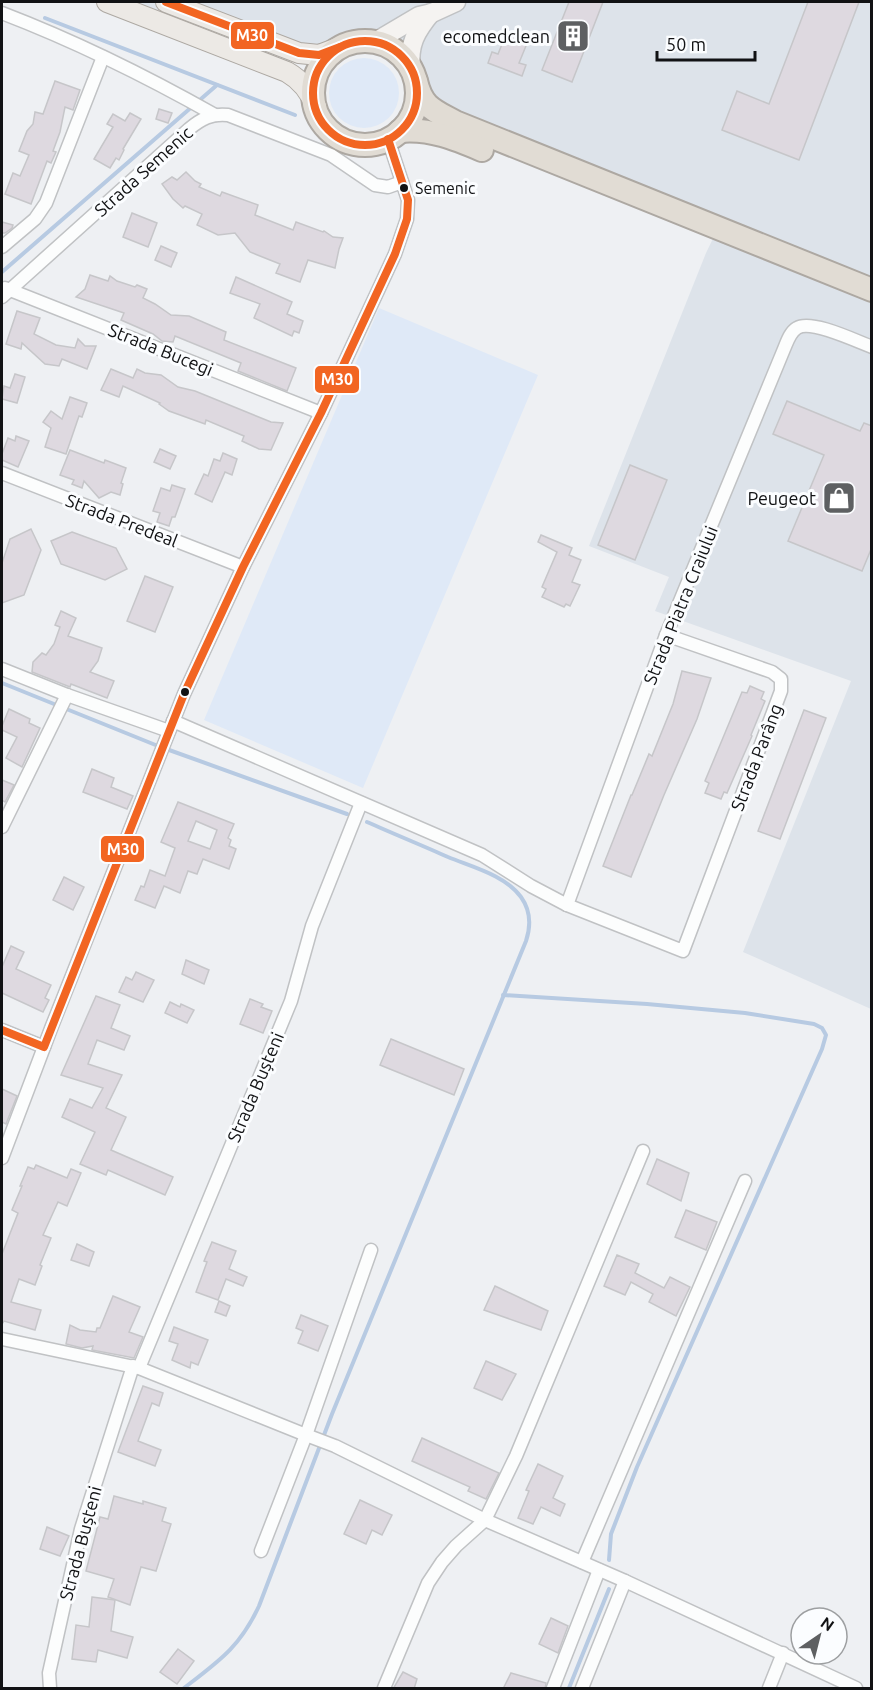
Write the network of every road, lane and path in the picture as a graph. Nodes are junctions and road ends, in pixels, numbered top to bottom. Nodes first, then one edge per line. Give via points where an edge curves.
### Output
1 (107, 2) edge
2 (166, 2) edge
3 (456, 2) edge
4 (432, 12) junction
5 (2, 13) edge
6 (375, 42) junction
7 (340, 47) junction
8 (103, 57) junction
9 (413, 75) junction
10 (316, 107) junction
11 (214, 115) junction
12 (394, 135) junction
13 (402, 182) junction
14 (2, 247) edge
15 (872, 290) edge
16 (5, 291) edge
17 (872, 307) edge
18 (872, 347) edge
19 (321, 413) junction
20 (2, 473) edge
21 (243, 567) junction
22 (666, 636) junction
23 (2, 669) edge
24 (66, 697) junction
25 (169, 731) junction
26 (361, 803) junction
27 (2, 827) edge
28 (567, 905) junction
29 (2, 1030) edge
30 (44, 1047) junction
31 (643, 1151) dead end
32 (2, 1158) edge
33 (745, 1181) dead end
34 (371, 1250) dead end
35 (2, 1339) edge
36 (136, 1367) junction
37 (307, 1435) junction
38 (485, 1520) junction
39 (261, 1551) dead end
40 (582, 1562) junction
41 (599, 1570) junction
42 (626, 1581) junction
43 (783, 1653) junction
44 (50, 1689) edge
45 (384, 1689) edge
46 (553, 1689) edge
47 (582, 1689) edge
48 (769, 1689) edge
49 (856, 1689) edge

1 - 10 main road via 287,72 307,88
2 - 7 main road via 299,53 319,55
3 - 4 street
4 - 6 street
4 - 9 street via 413,40 409,55
5 - 8 street
6 - 7 highway via 358,41
6 - 9 highway via 404,57
7 - 10 highway via 316,75
8 - 11 street
8 - 14 street via 46,203 35,219
9 - 12 highway via 415,108
9 - 15 highway via 422,100 455,122
10 - 12 highway via 326,126 347,141 368,144
11 - 13 street via 228,115 331,155 375,185 388,187
11 - 16 street, Strada Semenic via 189,129
12 - 13 street
12 - 17 highway via 418,130 455,139
13 - 19 street via 408,200 407,219 396,254
16 - 19 street, Strada Bucegi
18 - 22 street, Strada Piatra Craiului via 816,326 796,329 784,349
19 - 21 street
20 - 21 street, Strada Predeal
21 - 25 street
22 - 28 street, Strada Piatra Craiului
22 - 28 street, Strada Parâng via 772,672 782,679 781,691 683,951
23 - 24 street
24 - 25 street
24 - 27 street
25 - 26 street
25 - 30 street
26 - 28 street via 482,855
26 - 36 street, Strada Bușteni via 312,926 291,1001
29 - 30 street
30 - 32 street
31 - 38 street via 516,1456
33 - 40 street
34 - 37 street
35 - 36 street
36 - 37 street
36 - 44 street, Strada Bușteni via 77,1544 49,1673
37 - 38 street
37 - 39 street
38 - 40 street
38 - 45 street via 456,1546 428,1583
40 - 41 street
41 - 42 street
41 - 46 street
42 - 43 street
42 - 47 street
43 - 48 street
43 - 49 street

